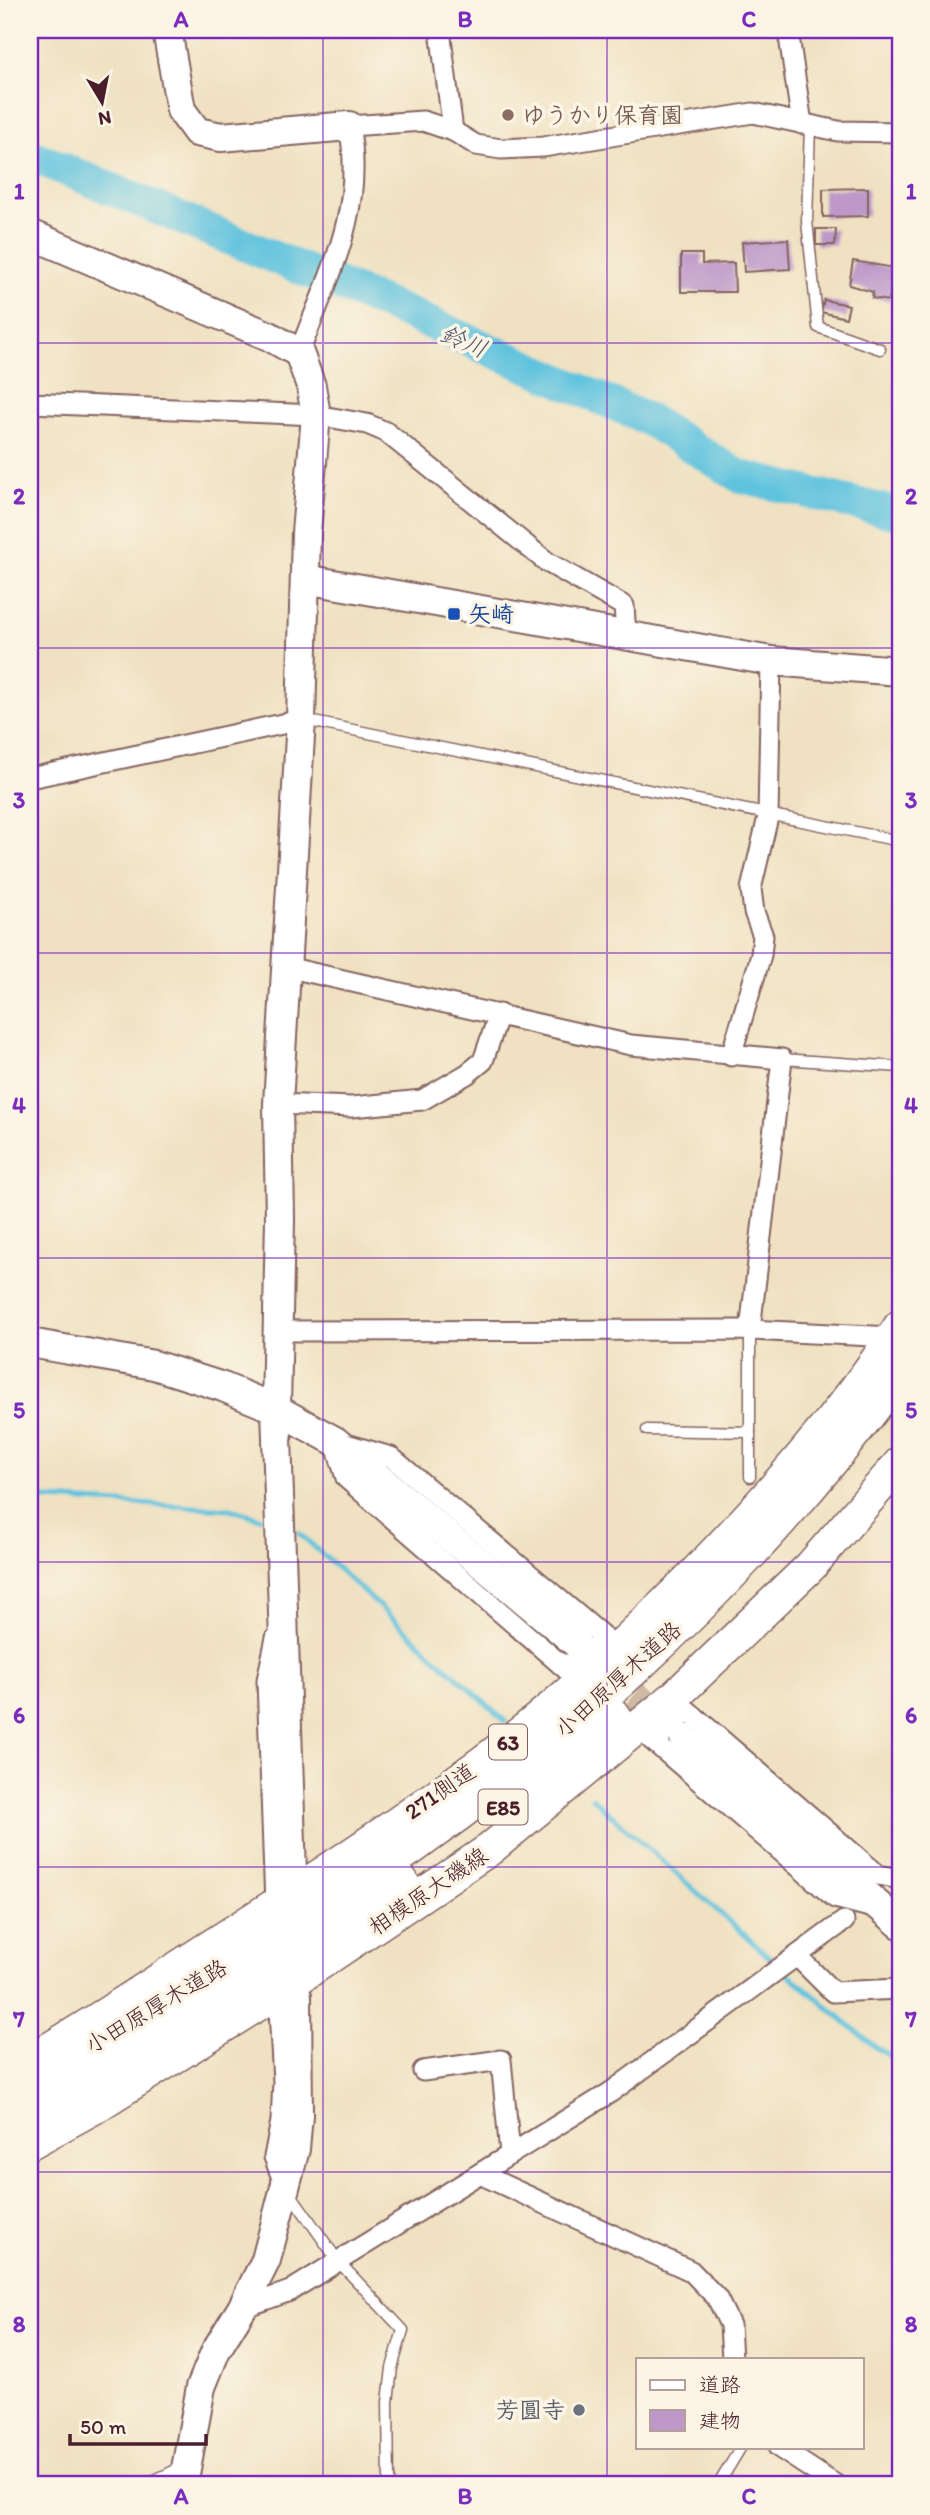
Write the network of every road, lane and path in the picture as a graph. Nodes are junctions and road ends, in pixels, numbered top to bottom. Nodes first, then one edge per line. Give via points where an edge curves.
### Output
1 (167, 30) edge
2 (440, 30) edge
3 (788, 30) edge
4 (806, 125) junction
5 (349, 126) junction
6 (453, 131) junction
7 (900, 132) edge
8 (30, 234) edge
9 (880, 349) dead end
10 (299, 353) junction
11 (30, 403) edge
12 (316, 415) junction
13 (305, 579) junction
14 (626, 635) junction
15 (771, 661) junction
16 (900, 671) edge
17 (301, 720) junction
18 (30, 778) edge
19 (768, 817) junction
20 (900, 841) edge
21 (286, 967) junction
22 (499, 1014) junction
23 (732, 1056) junction
24 (782, 1059) junction
25 (900, 1067) edge
26 (278, 1104) junction
27 (750, 1330) junction
28 (276, 1331) junction
29 (897, 1331) edge
30 (30, 1343) edge
31 (900, 1371) edge
32 (276, 1409) junction
33 (900, 1411) edge
34 (647, 1430) dead end
35 (750, 1432) junction
36 (900, 1463) edge
37 (750, 1477) dead end
38 (282, 1604) junction
39 (588, 1655) junction
40 (669, 1725) junction
41 (292, 1873) dead end
42 (900, 1879) edge
43 (275, 1905) junction
44 (893, 1917) edge
45 (844, 1921) dead end
46 (793, 1960) junction
47 (900, 1989) edge
48 (288, 1994) junction
49 (30, 2060) edge
50 (423, 2071) dead end
51 (30, 2080) edge
52 (30, 2110) edge
53 (30, 2143) edge
54 (510, 2154) junction
55 (480, 2174) junction
56 (285, 2186) junction
57 (338, 2261) junction
58 (242, 2308) junction
59 (732, 2358) edge
60 (740, 2448) edge
61 (780, 2448) edge
62 (185, 2475) edge
63 (144, 2485) edge
64 (389, 2485) edge
65 (718, 2485) edge
66 (836, 2485) edge

1 - 5 street via 181,110 197,132 221,138
2 - 6 street
3 - 4 street
4 - 6 street via 752,113 543,147 501,149 476,145
4 - 7 street via 838,131
4 - 9 lane via 807,221 818,327
5 - 6 street via 423,121
5 - 10 street via 354,164 349,221
8 - 10 street
10 - 12 street
11 - 12 street
12 - 13 street
12 - 14 street via 386,432 547,562 624,606
13 - 14 street
13 - 17 street
14 - 15 street
15 - 16 street
15 - 19 street
17 - 18 street
17 - 19 lane
17 - 21 street
19 - 20 lane
19 - 23 street via 751,890 763,936 761,955
21 - 22 street
21 - 26 street
22 - 23 street via 631,1045
22 - 26 street via 483,1061 422,1100 352,1107
23 - 24 street
24 - 25 lane
24 - 27 street
26 - 28 street
27 - 28 street
27 - 29 street
27 - 35 lane
28 - 32 street
29 - 39 main road, 271側道 / 63 via 806,1454 748,1518
30 - 32 street via 154,1365
31 - 51 highway, 小田原厚木道路 / E85 via 860,1427 769,1534 647,1657 546,1744 448,1820 311,1914
32 - 38 street
32 - 39 street via 335,1441
33 - 52 highway, 小田原厚木道路 / E85 via 789,1547 661,1676 566,1760 326,1934
34 - 35 lane
35 - 37 lane
36 - 40 main road, 相模原大磯線
38 - 41 street
38 - 43 street via 267,1681
39 - 43 main road, 271側道 / 63 via 502,1747
40 - 42 street via 878,1875
40 - 44 street
40 - 48 main road, 相模原大磯線
43 - 49 main road, 271側道 / 63
45 - 46 street
46 - 47 street via 833,1992
46 - 54 street via 611,2092
48 - 53 main road, 相模原大磯線
48 - 56 street via 298,2115
50 - 54 street via 501,2060
54 - 55 street
55 - 57 street
55 - 59 street via 691,2271 717,2298 730,2325
56 - 57 lane
56 - 58 street via 266,2260
57 - 58 street via 290,2291
57 - 64 lane via 403,2330 388,2402
58 - 62 street via 216,2350 201,2387
60 - 65 lane
61 - 66 street
62 - 63 lane

